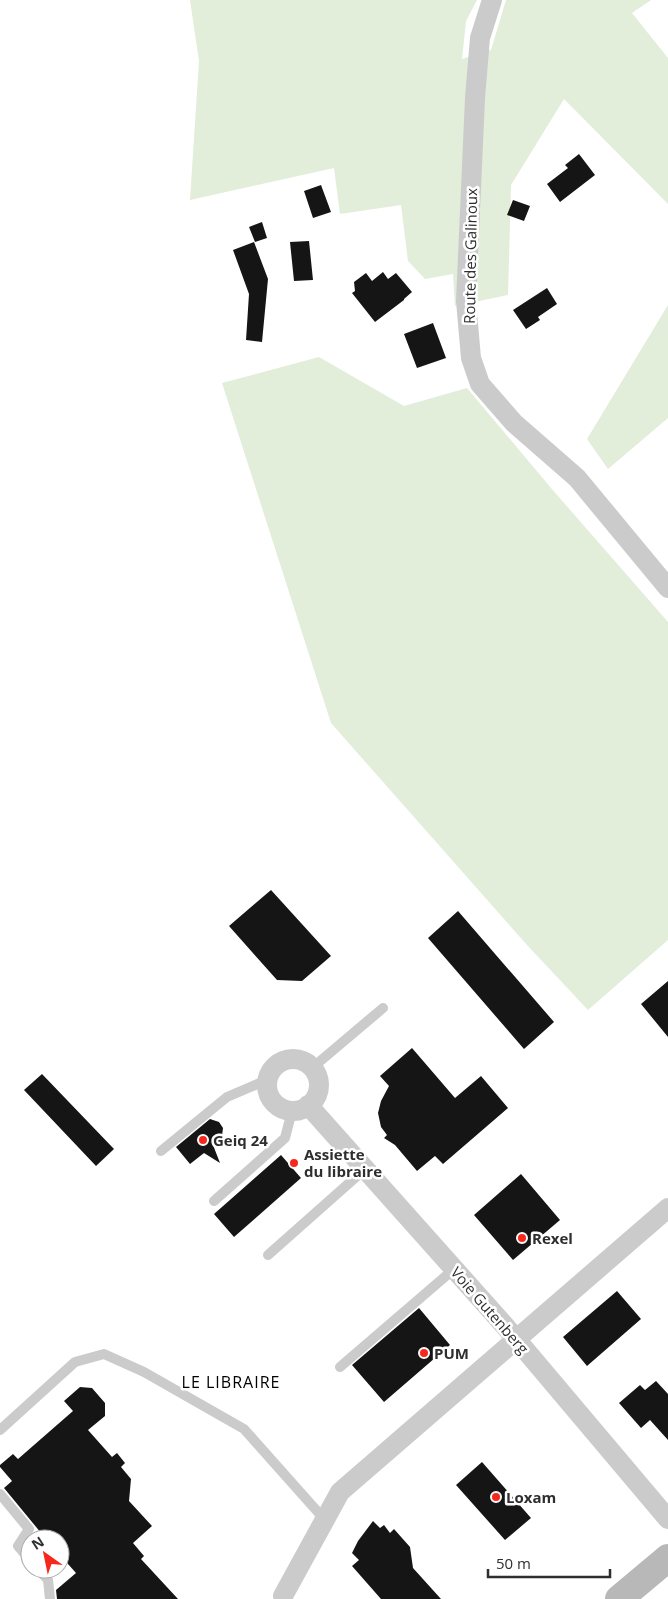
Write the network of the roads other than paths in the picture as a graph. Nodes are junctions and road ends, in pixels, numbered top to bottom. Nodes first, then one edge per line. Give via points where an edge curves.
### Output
1 (492, 0) edge
2 (668, 588) edge
3 (383, 1008) dead end
4 (312, 1068) junction
5 (267, 1080) junction
6 (300, 1108) junction
7 (161, 1150) dead end
8 (364, 1169) junction
9 (214, 1201) dead end
10 (668, 1208) edge
11 (268, 1255) dead end
12 (454, 1269) junction
13 (516, 1339) junction
14 (340, 1367) dead end
15 (0, 1430) edge
16 (0, 1494) edge
17 (668, 1519) edge
18 (325, 1520) junction
19 (28, 1529) edge
20 (668, 1558) edge
21 (47, 1579) edge
22 (283, 1596) dead end
23 (50, 1599) edge
24 (619, 1599) edge

1 - 2 street, Route des Galinoux via 480,38 475,98 466,301 470,358 480,384 508,417 577,478
3 - 4 lane
4 - 5 street via 297,1059 288,1060 279,1063
4 - 6 street via 317,1075 317,1093 313,1101
5 - 6 street via 270,1098 276,1104 283,1109
5 - 7 lane via 227,1097
6 - 8 street, Voie Gutenberg
6 - 9 lane via 285,1138
8 - 11 lane
8 - 12 street, Voie Gutenberg
10 - 13 street
12 - 13 street, Voie Gutenberg
12 - 14 lane
13 - 17 street, Voie Gutenberg
13 - 18 street via 340,1492
15 - 18 lane via 76,1362 104,1354 144,1372 244,1429
16 - 19 lane
18 - 22 street
20 - 24 main road
21 - 23 lane

